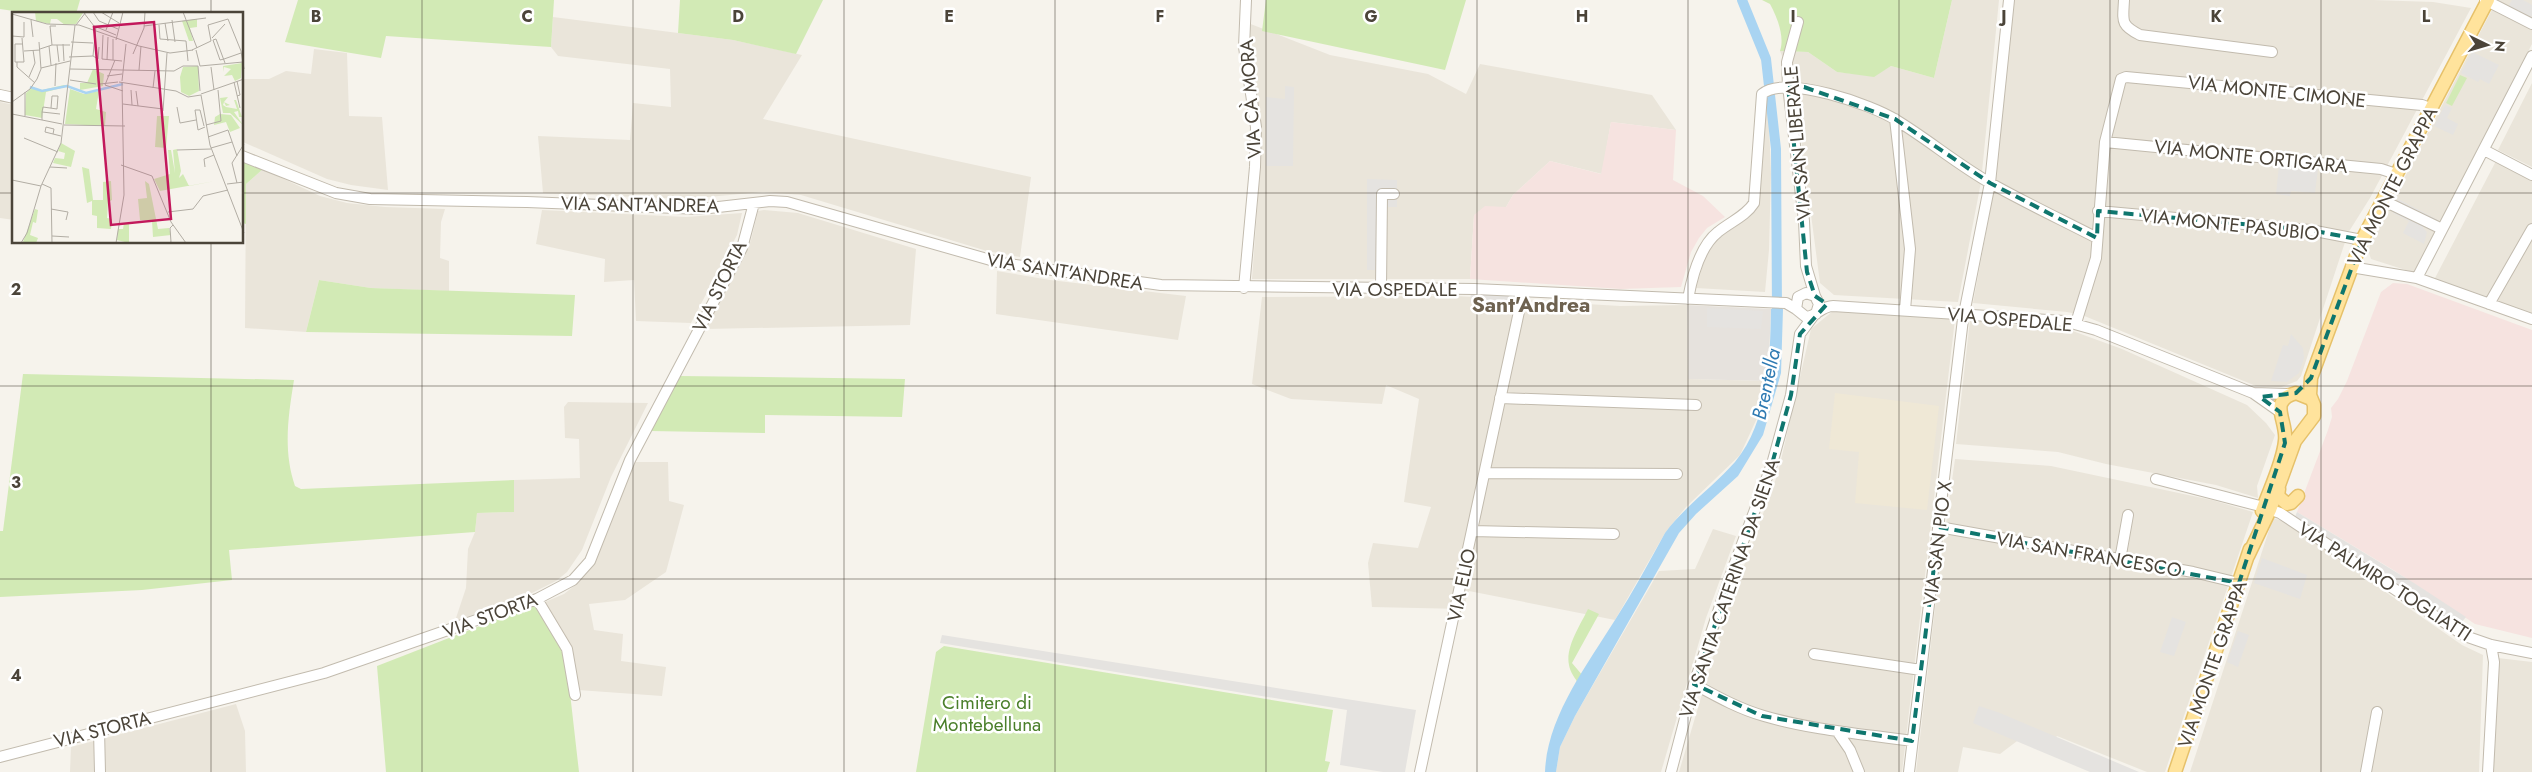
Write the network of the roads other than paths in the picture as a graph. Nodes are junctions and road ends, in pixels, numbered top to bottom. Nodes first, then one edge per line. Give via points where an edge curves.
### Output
1 (1246, 0) edge
2 (2009, 0) edge
3 (2124, 0) edge
4 (2487, 0) edge
5 (1798, 22) dead end
6 (2532, 24) edge
7 (2272, 52) dead end
8 (2532, 56) edge
9 (1788, 86) junction
10 (2432, 109) junction
11 (1895, 119) junction
12 (2106, 142) junction
13 (2484, 150) junction
14 (244, 157) edge
15 (2396, 174) junction
16 (2532, 175) edge
17 (1990, 183) junction
18 (1394, 194) dead end
19 (2382, 200) junction
20 (754, 203) junction
21 (2098, 211) junction
22 (2442, 229) junction
23 (2532, 229) edge
24 (2097, 238) junction
25 (2362, 240) junction
26 (1806, 266) junction
27 (2351, 267) junction
28 (2417, 278) junction
29 (1244, 288) junction
30 (1381, 288) junction
31 (1523, 293) junction
32 (1816, 297) junction
33 (1797, 298) junction
34 (1688, 299) junction
35 (1786, 303) junction
36 (2489, 304) junction
37 (1837, 306) junction
38 (1796, 310) junction
39 (1906, 310) junction
40 (1964, 314) junction
41 (1815, 315) junction
42 (2532, 319) edge
43 (2076, 324) junction
44 (1798, 345) junction
45 (2311, 378) junction
46 (2253, 393) junction
47 (2293, 394) junction
48 (1500, 398) junction
49 (2311, 399) junction
50 (1696, 405) dead end
51 (2282, 418) junction
52 (2306, 426) junction
53 (1485, 473) junction
54 (1677, 474) dead end
55 (2156, 478) dead end
56 (2279, 489) junction
57 (2298, 496) joint
58 (2267, 508) junction
59 (2128, 515) dead end
60 (2295, 524) junction
61 (1939, 527) junction
62 (1472, 531) junction
63 (1614, 534) dead end
64 (2120, 560) junction
65 (2239, 583) junction
66 (537, 599) junction
67 (2491, 644) junction
68 (2532, 652) edge
69 (1814, 654) dead end
70 (1921, 670) junction
71 (1694, 684) junction
72 (575, 695) dead end
73 (2377, 712) dead end
74 (99, 730) junction
75 (1837, 731) junction
76 (1912, 741) junction
77 (0, 757) edge
78 (100, 772) edge
79 (1420, 772) edge
80 (1671, 772) edge
81 (1859, 772) edge
82 (1909, 772) edge
83 (2175, 772) edge
84 (2366, 772) edge
85 (2488, 772) edge

1 - 29 street, VIA CÀ MORA via 1244,47 1256,127
2 - 17 street, VIA SAN PIO X
3 - 7 street via 2123,22 2140,36
4 - 6 street
4 - 10 main road, VIA MONTE GRAPPA
5 - 9 street, VIA SAN LIBERALE via 1787,62
8 - 13 street
9 - 11 street via 1812,90
9 - 26 street, VIA SAN LIBERALE
9 - 34 street via 1766,90 1761,98 1754,203 1716,233 1706,246
10 - 12 street, VIA MONTE CIMONE via 2412,104 2126,77 2121,78
10 - 15 main road, VIA MONTE GRAPPA
11 - 17 street
11 - 39 street via 1910,249
12 - 15 street, VIA MONTE ORTIGARA via 2381,169
12 - 21 street
13 - 16 street
13 - 22 street
14 - 20 street, VIA SANT'ANDREA via 336,193 370,199 701,209
15 - 19 main road, VIA MONTE GRAPPA
17 - 24 street
17 - 40 street, VIA SAN PIO X
18 - 30 street via 1382,194
19 - 22 street
19 - 25 main road, VIA MONTE GRAPPA
20 - 29 street, VIA SANT'ANDREA via 787,202 1001,263 1161,286
20 - 66 street, VIA STORTA via 742,248 630,460 590,561 573,580
21 - 24 street
21 - 25 street, VIA MONTE PASUBIO via 2310,230
22 - 28 street
23 - 36 street
24 - 43 street via 2092,276
25 - 27 main road, VIA MONTE GRAPPA
26 - 32 street, VIA SAN LIBERALE
26 - 33 street, VIA SAN LIBERALE
27 - 28 street
27 - 45 main road, VIA MONTE GRAPPA
28 - 36 street
29 - 30 street, VIA OSPEDALE
30 - 31 street, VIA OSPEDALE
31 - 34 street, VIA OSPEDALE
31 - 48 street, VIA ELIO
32 - 33 street via 1806,293
32 - 37 street, VIA OSPEDALE
32 - 41 street via 1820,304
33 - 35 street, VIA OSPEDALE
33 - 38 street
34 - 35 street, VIA OSPEDALE
35 - 38 street
36 - 42 street
37 - 39 street, VIA OSPEDALE
37 - 41 street, VIA OSPEDALE via 1826,307
38 - 41 street via 1806,317
38 - 44 street, VIA SANTA CATERINA DA SIENA
39 - 40 street, VIA OSPEDALE
40 - 43 street, VIA OSPEDALE via 2050,319
40 - 61 street, VIA SAN PIO X
41 - 44 street, VIA SANTA CATERINA DA SIENA via 1801,332
43 - 46 street, VIA OSPEDALE
44 - 71 street, VIA SANTA CATERINA DA SIENA via 1791,395 1772,464
45 - 47 main road, VIA MONTE GRAPPA
45 - 49 main road, VIA MONTE GRAPPA
46 - 47 street, VIA OSPEDALE
46 - 51 street
47 - 49 main road
47 - 51 main road, VIA MONTE GRAPPA via 2282,402
48 - 50 street
48 - 53 street, VIA ELIO
49 - 52 main road, VIA MONTE GRAPPA via 2315,411
51 - 52 main road via 2295,428
51 - 58 main road, VIA MONTE GRAPPA via 2285,439
52 - 56 main road, VIA MONTE GRAPPA via 2295,441
53 - 54 street
53 - 62 street, VIA ELIO
55 - 58 street, VIA PALMIRO TOGLIATTI
56 - 57 main road via 2278,496 2287,504
56 - 58 main road, VIA MONTE GRAPPA
57 - 60 street via 2289,515
58 - 60 street, VIA PALMIRO TOGLIATTI
58 - 65 main road, VIA MONTE GRAPPA
59 - 64 street
60 - 67 street, VIA PALMIRO TOGLIATTI via 2466,636
61 - 64 street, VIA SAN FRANCESCO
61 - 70 street, VIA SAN PIO X
62 - 63 street
62 - 79 street, VIA ELIO
64 - 65 street, VIA SAN FRANCESCO
65 - 83 main road, VIA MONTE GRAPPA
66 - 72 street via 567,650
66 - 74 street, VIA STORTA via 324,673
67 - 68 street, VIA PALMIRO TOGLIATTI
67 - 85 street via 2494,662
69 - 70 street
70 - 76 street, VIA SAN PIO X
71 - 75 street via 1762,716
71 - 80 street, VIA SANTA CATERINA DA SIENA
73 - 84 street
74 - 77 street, VIA STORTA
74 - 78 street
75 - 76 street
75 - 81 street
76 - 82 street, VIA SAN PIO X

